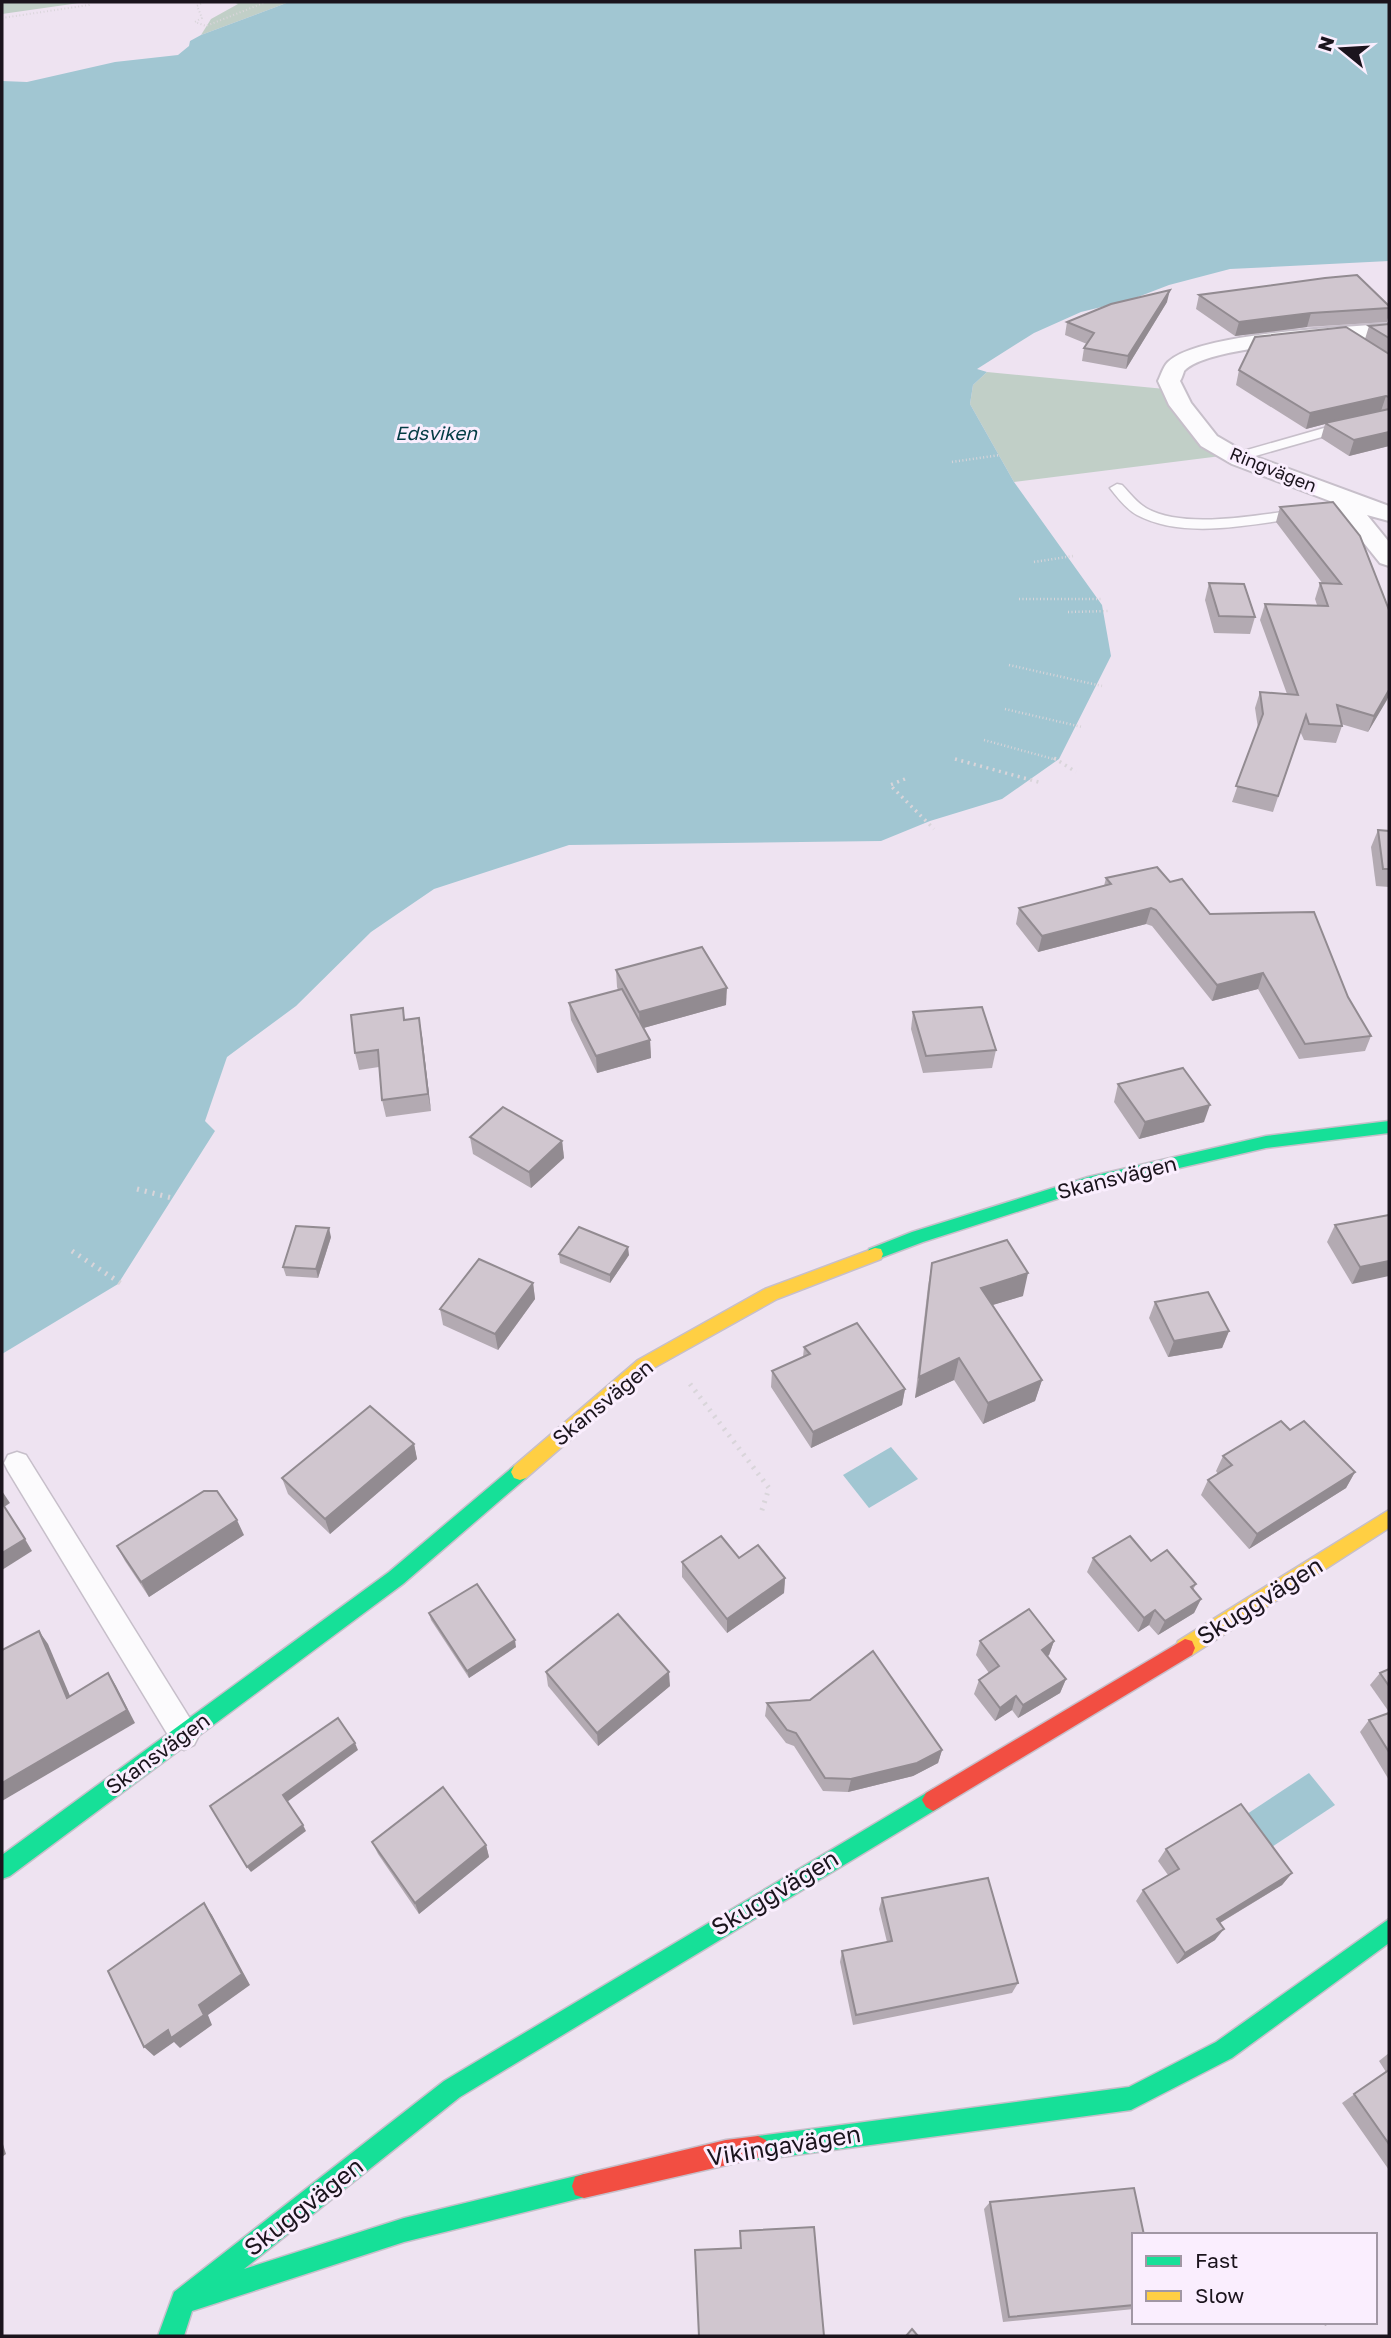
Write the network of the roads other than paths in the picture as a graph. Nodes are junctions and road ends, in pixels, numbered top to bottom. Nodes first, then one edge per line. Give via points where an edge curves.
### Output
1 (1389, 330) edge
2 (1343, 334) junction
3 (1366, 350) edge
4 (1369, 421) edge
5 (1238, 457) junction
6 (1117, 488) dead end
7 (1337, 507) junction
8 (1389, 514) edge
9 (1389, 558) edge
10 (1389, 1127) edge
11 (17, 1463) dead end
12 (1389, 1518) edge
13 (184, 1735) junction
14 (2, 1868) edge
15 (1389, 1930) edge
16 (183, 2301) junction
17 (171, 2336) edge

1 - 2 street, Ringvägen
2 - 3 lane
2 - 5 street, Ringvägen via 1205,353 1177,366 1169,381 1180,405 1209,441
4 - 5 lane
5 - 7 street, Ringvägen
6 - 7 lane via 1140,511 1162,521 1190,523
7 - 8 street, Ringvägen
7 - 9 street
10 - 13 street, Skansvägen via 1266,1142 1075,1187 918,1237 771,1294 644,1366 396,1578
11 - 13 lane
12 - 16 street, Skuggvägen via 1227,1623 452,2089
13 - 14 street, Skansvägen
15 - 16 street, Vikingavägen via 1224,2050 1131,2098 726,2152 404,2230
16 - 17 street

